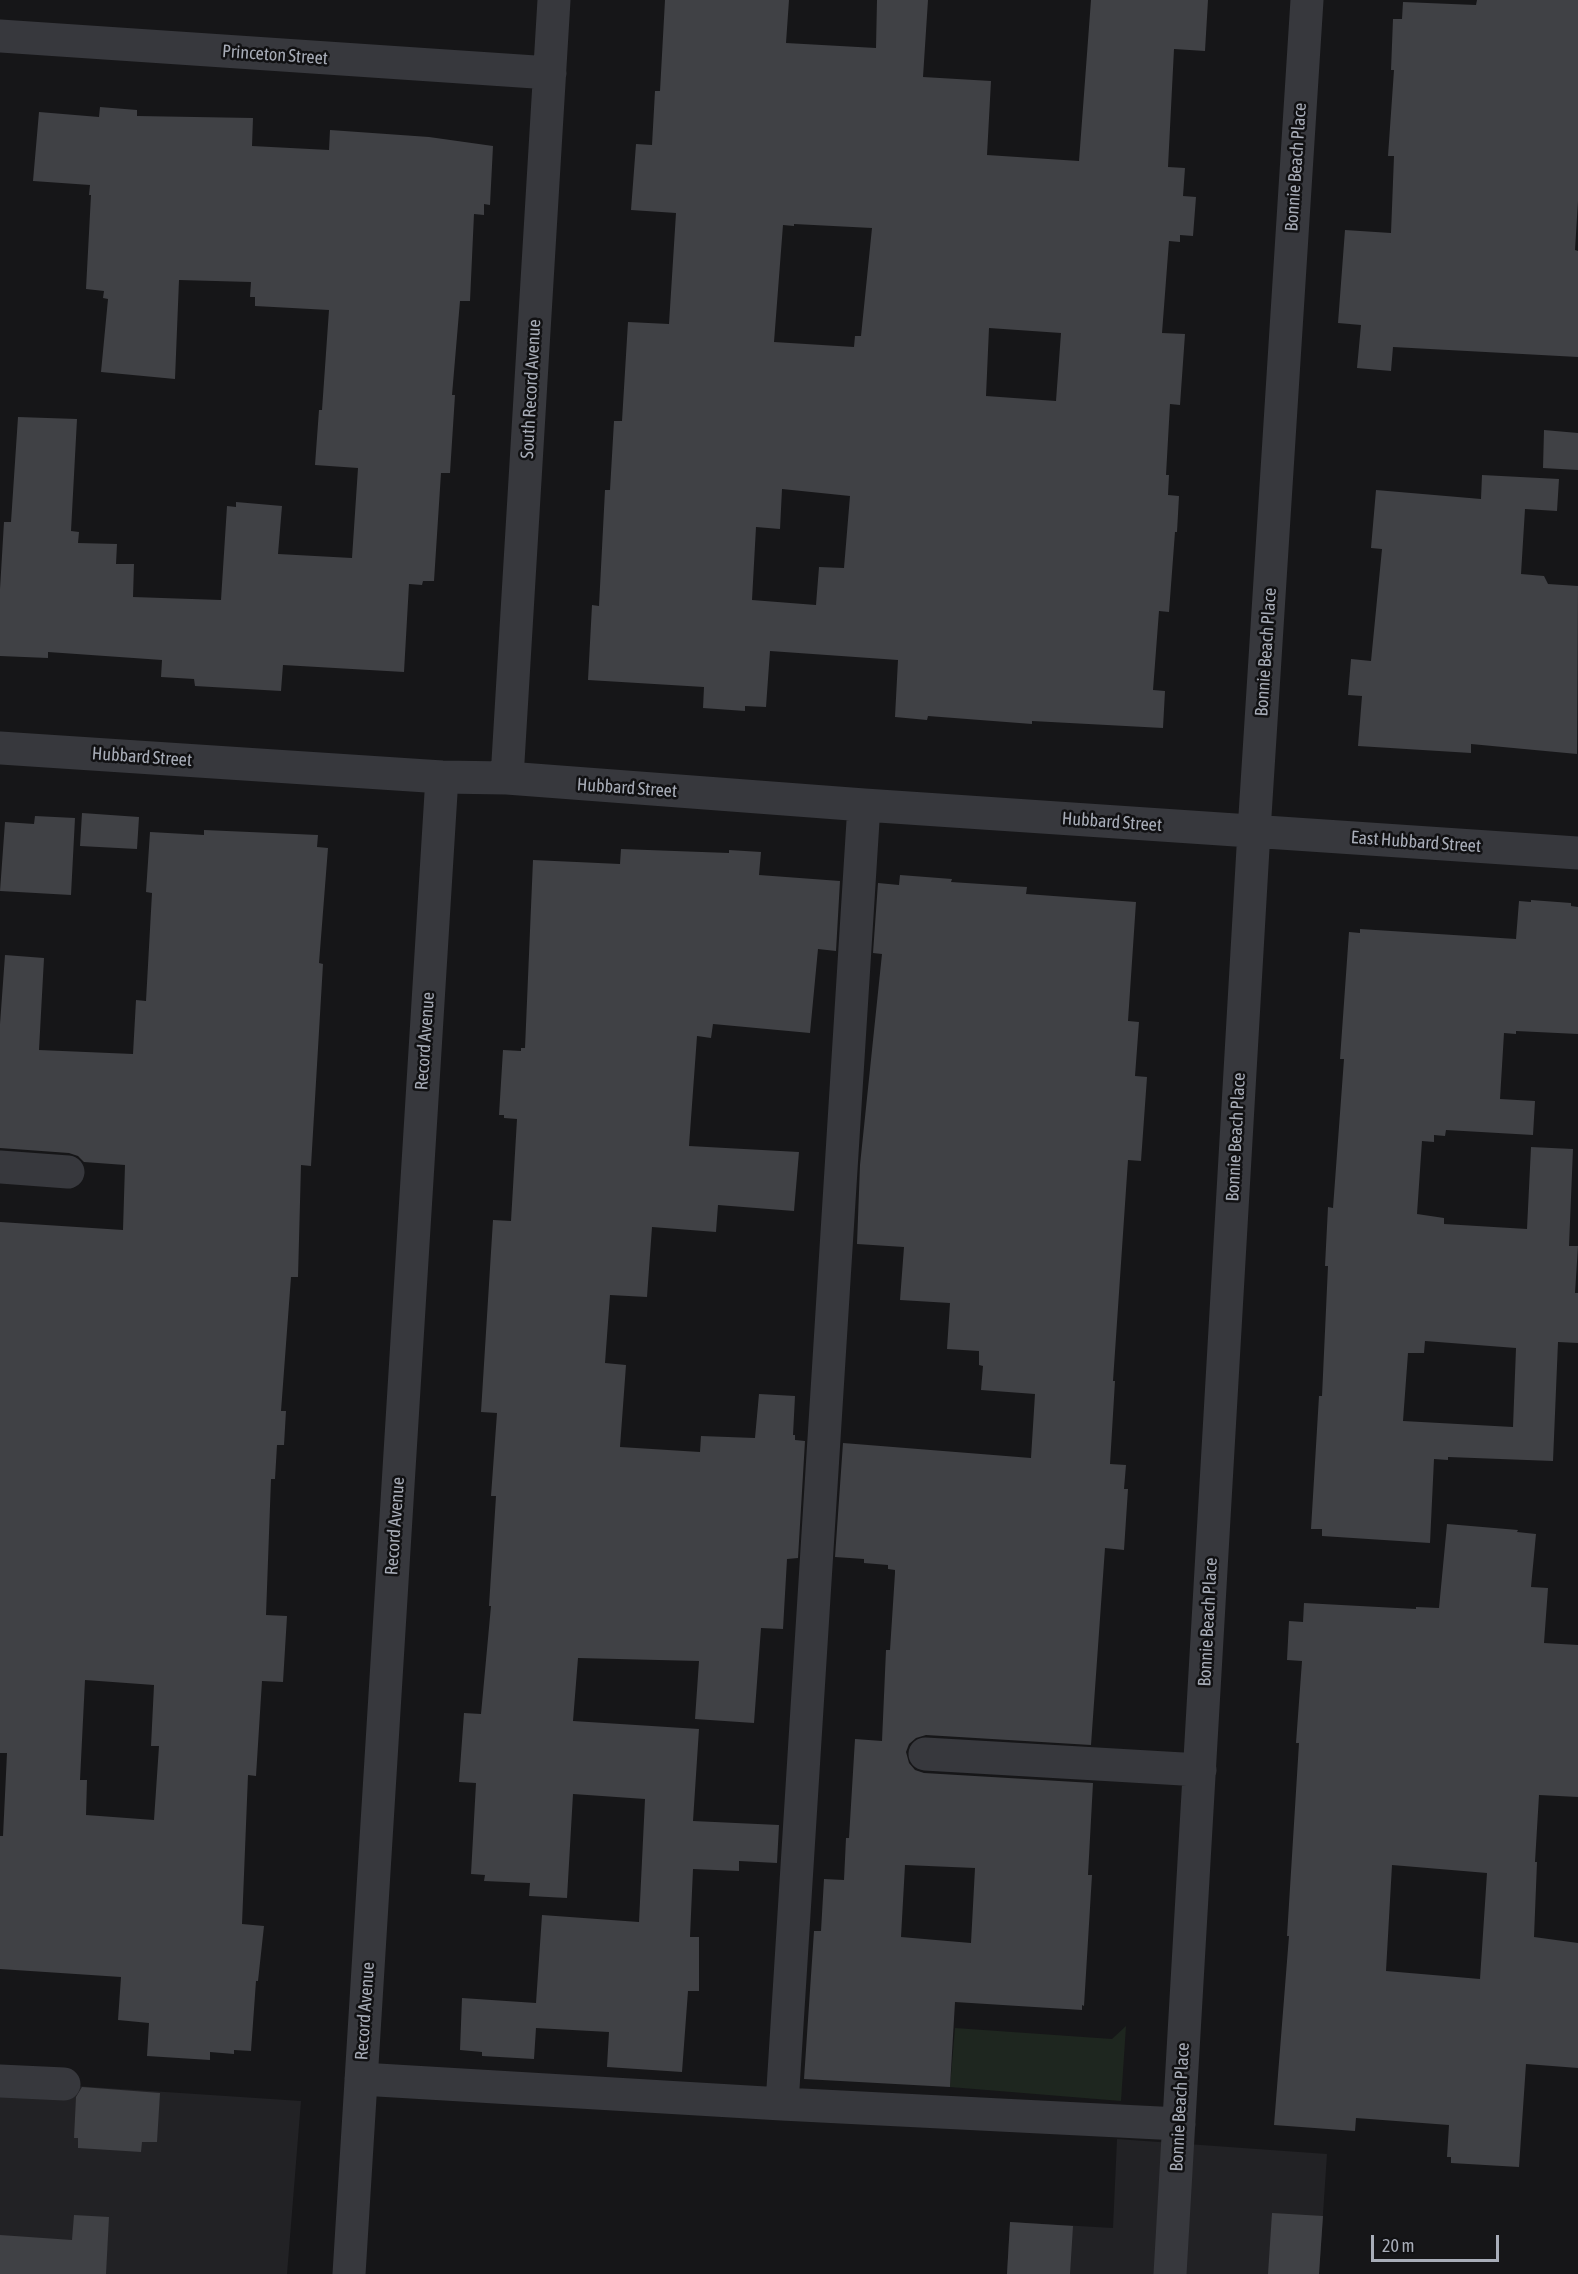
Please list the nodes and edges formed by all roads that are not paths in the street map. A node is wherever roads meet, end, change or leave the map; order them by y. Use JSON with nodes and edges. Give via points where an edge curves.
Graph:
{"nodes":[{"id":1,"x":554,"y":0,"type":"edge"},
{"id":2,"x":1307,"y":0,"type":"edge"},
{"id":3,"x":0,"y":36,"type":"edge"},
{"id":4,"x":550,"y":73,"type":"junction"},
{"id":5,"x":0,"y":748,"type":"edge"},
{"id":6,"x":442,"y":777,"type":"junction"},
{"id":7,"x":507,"y":778,"type":"junction"},
{"id":8,"x":864,"y":806,"type":"junction"},
{"id":9,"x":1254,"y":831,"type":"junction"},
{"id":10,"x":1578,"y":853,"type":"edge"},
{"id":11,"x":0,"y":1167,"type":"edge"},
{"id":12,"x":68,"y":1172,"type":"dead end"},
{"id":13,"x":925,"y":1754,"type":"dead end"},
{"id":14,"x":1200,"y":1770,"type":"junction"},
{"id":15,"x":361,"y":2079,"type":"junction"},
{"id":16,"x":0,"y":2081,"type":"edge"},
{"id":17,"x":64,"y":2084,"type":"dead end"},
{"id":18,"x":782,"y":2104,"type":"junction"},
{"id":19,"x":1179,"y":2124,"type":"junction"},
{"id":20,"x":349,"y":2274,"type":"edge"},
{"id":21,"x":1170,"y":2274,"type":"edge"}],
"edges":[{"from":1,"to":4,"type":"street","name":"South Record Avenue"},
{"from":2,"to":9,"type":"street","name":"Bonnie Beach Place"},
{"from":3,"to":4,"type":"street","name":"Princeton Street"},
{"from":4,"to":7,"type":"street","name":"South Record Avenue"},
{"from":5,"to":6,"type":"street","name":"Hubbard Street"},
{"from":6,"to":7,"type":"street","name":"Hubbard Street"},
{"from":6,"to":15,"type":"street","name":"Record Avenue"},
{"from":7,"to":8,"type":"street","name":"Hubbard Street"},
{"from":8,"to":9,"type":"street","name":"Hubbard Street"},
{"from":8,"to":18,"type":"street"},
{"from":9,"to":10,"type":"street","name":"East Hubbard Street"},
{"from":9,"to":14,"type":"street","name":"Bonnie Beach Place"},
{"from":11,"to":12,"type":"street"},
{"from":13,"to":14,"type":"street"},
{"from":14,"to":19,"type":"street","name":"Bonnie Beach Place"},
{"from":15,"to":18,"type":"street"},
{"from":15,"to":20,"type":"street","name":"Record Avenue"},
{"from":16,"to":17,"type":"street"},
{"from":18,"to":19,"type":"street"},
{"from":19,"to":21,"type":"street","name":"Bonnie Beach Place"}]}
